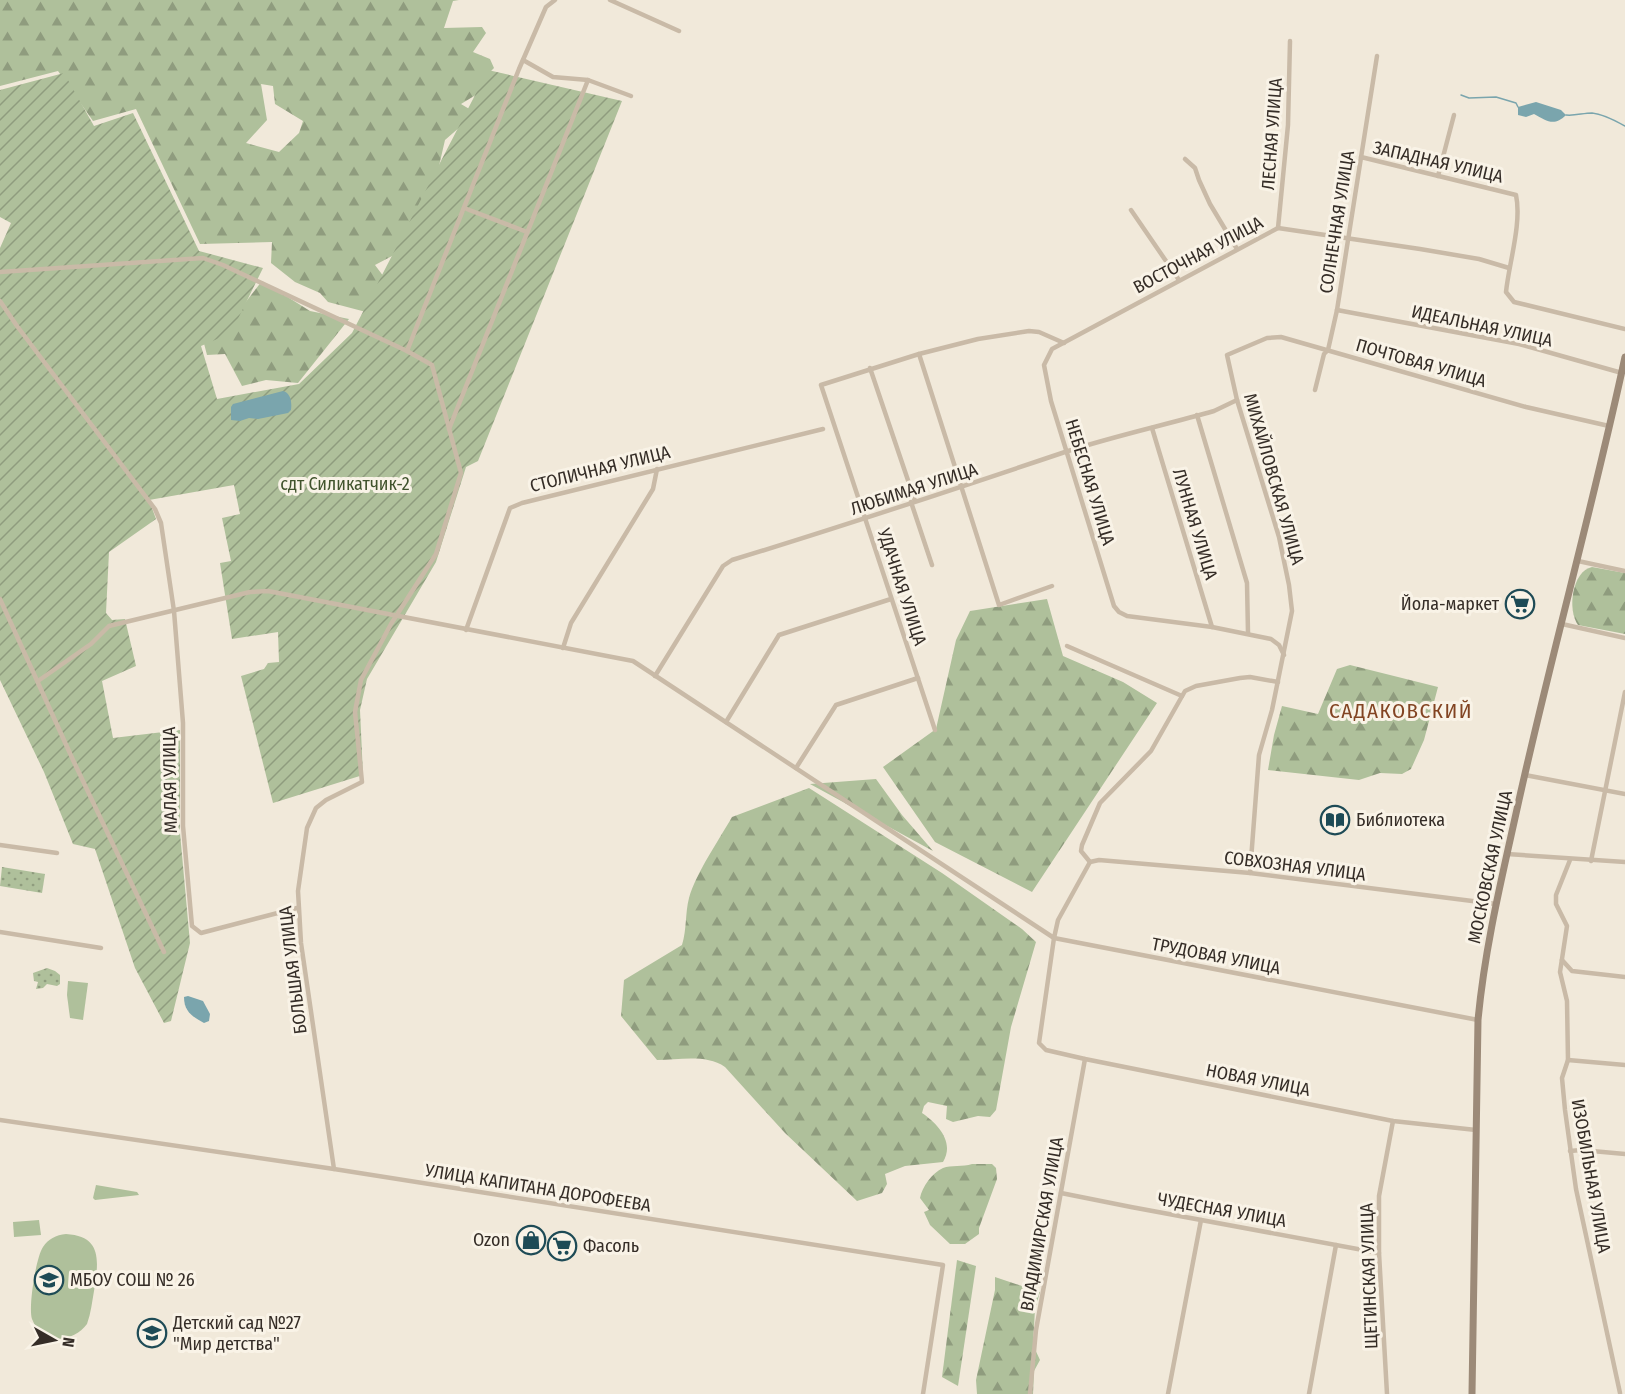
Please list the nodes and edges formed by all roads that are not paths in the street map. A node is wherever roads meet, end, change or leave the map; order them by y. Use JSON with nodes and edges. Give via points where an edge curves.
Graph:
{"nodes":[{"id":1,"x":541,"y":0,"type":"edge"},
{"id":2,"x":555,"y":0,"type":"edge"},
{"id":3,"x":610,"y":0,"type":"edge"},
{"id":4,"x":546,"y":7,"type":"junction"},
{"id":5,"x":679,"y":31,"type":"dead end"},
{"id":6,"x":1290,"y":41,"type":"dead end"},
{"id":7,"x":1377,"y":56,"type":"dead end"},
{"id":8,"x":523,"y":60,"type":"junction"},
{"id":9,"x":588,"y":80,"type":"junction"},
{"id":10,"x":631,"y":96,"type":"dead end"},
{"id":11,"x":1454,"y":115,"type":"dead end"},
{"id":12,"x":1361,"y":157,"type":"junction"},
{"id":13,"x":1185,"y":159,"type":"dead end"},
{"id":14,"x":1438,"y":176,"type":"junction"},
{"id":15,"x":464,"y":208,"type":"junction"},
{"id":16,"x":1131,"y":210,"type":"dead end"},
{"id":17,"x":1278,"y":228,"type":"junction"},
{"id":18,"x":527,"y":232,"type":"junction"},
{"id":19,"x":1348,"y":239,"type":"junction"},
{"id":20,"x":1238,"y":249,"type":"junction"},
{"id":21,"x":1509,"y":267,"type":"junction"},
{"id":22,"x":0,"y":272,"type":"edge"},
{"id":23,"x":1179,"y":280,"type":"junction"},
{"id":24,"x":0,"y":301,"type":"edge"},
{"id":25,"x":1337,"y":310,"type":"junction"},
{"id":26,"x":1625,"y":330,"type":"edge"},
{"id":27,"x":1064,"y":343,"type":"junction"},
{"id":28,"x":1052,"y":350,"type":"joint"},
{"id":29,"x":1328,"y":350,"type":"junction"},
{"id":30,"x":407,"y":351,"type":"junction"},
{"id":31,"x":920,"y":354,"type":"junction"},
{"id":32,"x":1227,"y":355,"type":"joint"},
{"id":33,"x":1625,"y":357,"type":"edge"},
{"id":34,"x":870,"y":368,"type":"junction"},
{"id":35,"x":1622,"y":373,"type":"junction"},
{"id":36,"x":1315,"y":390,"type":"dead end"},
{"id":37,"x":1237,"y":400,"type":"junction"},
{"id":38,"x":1197,"y":415,"type":"junction"},
{"id":39,"x":1610,"y":426,"type":"junction"},
{"id":40,"x":1152,"y":428,"type":"junction"},
{"id":41,"x":449,"y":429,"type":"junction"},
{"id":42,"x":823,"y":429,"type":"dead end"},
{"id":43,"x":1066,"y":452,"type":"junction"},
{"id":44,"x":657,"y":469,"type":"junction"},
{"id":45,"x":961,"y":487,"type":"junction"},
{"id":46,"x":913,"y":502,"type":"junction"},
{"id":47,"x":865,"y":520,"type":"junction"},
{"id":48,"x":1578,"y":561,"type":"junction"},
{"id":49,"x":932,"y":565,"type":"dead end"},
{"id":50,"x":1625,"y":571,"type":"edge"},
{"id":51,"x":1052,"y":586,"type":"dead end"},
{"id":52,"x":0,"y":599,"type":"edge"},
{"id":53,"x":891,"y":599,"type":"junction"},
{"id":54,"x":174,"y":611,"type":"junction"},
{"id":55,"x":397,"y":617,"type":"junction"},
{"id":56,"x":1562,"y":624,"type":"junction"},
{"id":57,"x":1212,"y":627,"type":"junction"},
{"id":58,"x":466,"y":630,"type":"junction"},
{"id":59,"x":1248,"y":633,"type":"junction"},
{"id":60,"x":1625,"y":638,"type":"edge"},
{"id":61,"x":1067,"y":646,"type":"dead end"},
{"id":62,"x":563,"y":648,"type":"junction"},
{"id":63,"x":1284,"y":655,"type":"junction"},
{"id":64,"x":655,"y":675,"type":"junction"},
{"id":65,"x":918,"y":678,"type":"junction"},
{"id":66,"x":38,"y":681,"type":"junction"},
{"id":67,"x":1278,"y":682,"type":"junction"},
{"id":68,"x":1625,"y":692,"type":"edge"},
{"id":69,"x":1182,"y":696,"type":"junction"},
{"id":70,"x":726,"y":722,"type":"junction"},
{"id":71,"x":935,"y":730,"type":"dead end"},
{"id":72,"x":796,"y":768,"type":"junction"},
{"id":73,"x":1525,"y":775,"type":"junction"},
{"id":74,"x":1606,"y":790,"type":"junction"},
{"id":75,"x":1625,"y":794,"type":"edge"},
{"id":76,"x":0,"y":844,"type":"edge"},
{"id":77,"x":57,"y":853,"type":"dead end"},
{"id":78,"x":1507,"y":854,"type":"junction"},
{"id":79,"x":1570,"y":860,"type":"junction"},
{"id":80,"x":1592,"y":861,"type":"junction"},
{"id":81,"x":1090,"y":862,"type":"junction"},
{"id":82,"x":1625,"y":862,"type":"edge"},
{"id":83,"x":1250,"y":873,"type":"junction"},
{"id":84,"x":1496,"y":904,"type":"junction"},
{"id":85,"x":297,"y":908,"type":"junction"},
{"id":86,"x":0,"y":932,"type":"edge"},
{"id":87,"x":1054,"y":938,"type":"junction"},
{"id":88,"x":101,"y":948,"type":"dead end"},
{"id":89,"x":164,"y":952,"type":"dead end"},
{"id":90,"x":1562,"y":960,"type":"junction"},
{"id":91,"x":1625,"y":977,"type":"edge"},
{"id":92,"x":1478,"y":1020,"type":"junction"},
{"id":93,"x":1085,"y":1059,"type":"junction"},
{"id":94,"x":1568,"y":1060,"type":"junction"},
{"id":95,"x":1625,"y":1065,"type":"edge"},
{"id":96,"x":0,"y":1120,"type":"edge"},
{"id":97,"x":1393,"y":1121,"type":"junction"},
{"id":98,"x":1476,"y":1130,"type":"junction"},
{"id":99,"x":1570,"y":1151,"type":"junction"},
{"id":100,"x":1625,"y":1154,"type":"edge"},
{"id":101,"x":334,"y":1169,"type":"junction"},
{"id":102,"x":1061,"y":1193,"type":"junction"},
{"id":103,"x":1201,"y":1220,"type":"junction"},
{"id":104,"x":1336,"y":1245,"type":"junction"},
{"id":105,"x":1379,"y":1253,"type":"junction"},
{"id":106,"x":1620,"y":1393,"type":"edge"},
{"id":107,"x":923,"y":1394,"type":"edge"},
{"id":108,"x":1030,"y":1394,"type":"edge"},
{"id":109,"x":1168,"y":1394,"type":"edge"},
{"id":110,"x":1308,"y":1394,"type":"edge"},
{"id":111,"x":1388,"y":1394,"type":"edge"},
{"id":112,"x":1473,"y":1394,"type":"edge"}],
"edges":[{"from":1,"to":4,"type":"street"},
{"from":2,"to":4,"type":"street"},
{"from":3,"to":5,"type":"street"},
{"from":4,"to":8,"type":"street"},
{"from":6,"to":17,"type":"street","name":"ЛЕСНАЯ УЛИЦА","via":[[1288,125]]},
{"from":7,"to":12,"type":"street","name":"СОЛНЕЧНАЯ УЛИЦА"},
{"from":8,"to":9,"type":"street","via":[[554,76]]},
{"from":8,"to":15,"type":"street"},
{"from":9,"to":10,"type":"street"},
{"from":9,"to":18,"type":"street"},
{"from":11,"to":14,"type":"street"},
{"from":12,"to":14,"type":"street","name":"ЗАПАДНАЯ УЛИЦА"},
{"from":12,"to":19,"type":"street","name":"СОЛНЕЧНАЯ УЛИЦА"},
{"from":13,"to":20,"type":"street","via":[[1195,168],[1210,204]]},
{"from":14,"to":21,"type":"street","name":"ЗАПАДНАЯ УЛИЦА","via":[[1516,195],[1516,229]]},
{"from":15,"to":18,"type":"street"},
{"from":15,"to":30,"type":"street"},
{"from":16,"to":23,"type":"street"},
{"from":17,"to":19,"type":"street","name":"ВОСТОЧНАЯ УЛИЦА"},
{"from":17,"to":20,"type":"street","name":"ВОСТОЧНАЯ УЛИЦА"},
{"from":18,"to":41,"type":"street"},
{"from":19,"to":21,"type":"street","name":"ВОСТОЧНАЯ УЛИЦА"},
{"from":19,"to":25,"type":"street","name":"СОЛНЕЧНАЯ УЛИЦА"},
{"from":20,"to":23,"type":"street","name":"ВОСТОЧНАЯ УЛИЦА"},
{"from":21,"to":26,"type":"street","via":[[1506,292],[1514,302]]},
{"from":22,"to":30,"type":"street","via":[[203,258]]},
{"from":23,"to":27,"type":"street","name":"ВОСТОЧНАЯ УЛИЦА"},
{"from":24,"to":54,"type":"street","name":"МАЛАЯ УЛИЦА","via":[[155,509],[161,523]]},
{"from":25,"to":29,"type":"street","name":"СОЛНЕЧНАЯ УЛИЦА"},
{"from":25,"to":35,"type":"street","name":"ИДЕАЛЬНАЯ УЛИЦА","via":[[1519,344]]},
{"from":27,"to":28,"type":"street","name":"ВОСТОЧНАЯ УЛИЦА"},
{"from":27,"to":31,"type":"street","via":[[1029,331]]},
{"from":28,"to":43,"type":"street","name":"НЕБЕСНАЯ УЛИЦА","via":[[1044,366]]},
{"from":29,"to":32,"type":"street","name":"ПОЧТОВАЯ УЛИЦА","via":[[1281,337],[1268,338]]},
{"from":29,"to":36,"type":"street","name":"СОЛНЕЧНАЯ УЛИЦА"},
{"from":29,"to":39,"type":"street","name":"ПОЧТОВАЯ УЛИЦА"},
{"from":30,"to":41,"type":"street","via":[[432,365]]},
{"from":31,"to":34,"type":"street"},
{"from":31,"to":45,"type":"street"},
{"from":32,"to":37,"type":"street","name":"МИХАЙЛОВСКАЯ УЛИЦА"},
{"from":33,"to":35,"type":"main road","name":"МОСКОВСКАЯ УЛИЦА"},
{"from":34,"to":46,"type":"street"},
{"from":34,"to":47,"type":"street","name":"УДАЧНАЯ УЛИЦА","via":[[821,385]]},
{"from":35,"to":39,"type":"main road","name":"МОСКОВСКАЯ УЛИЦА"},
{"from":37,"to":38,"type":"street","name":"ЛЮБИМАЯ УЛИЦА"},
{"from":37,"to":63,"type":"street","name":"МИХАЙЛОВСКАЯ УЛИЦА","via":[[1279,537],[1289,585],[1292,612]]},
{"from":38,"to":40,"type":"street","name":"ЛЮБИМАЯ УЛИЦА"},
{"from":38,"to":59,"type":"street","via":[[1247,583]]},
{"from":39,"to":48,"type":"main road","name":"МОСКОВСКАЯ УЛИЦА"},
{"from":40,"to":43,"type":"street","name":"ЛЮБИМАЯ УЛИЦА"},
{"from":40,"to":57,"type":"street","name":"ЛУННАЯ УЛИЦА"},
{"from":41,"to":55,"type":"street","via":[[461,473],[436,554]]},
{"from":42,"to":44,"type":"street","name":"СТОЛИЧНАЯ УЛИЦА"},
{"from":43,"to":45,"type":"street","name":"ЛЮБИМАЯ УЛИЦА"},
{"from":43,"to":57,"type":"street","name":"НЕБЕСНАЯ УЛИЦА","via":[[1119,612]]},
{"from":44,"to":58,"type":"street","name":"СТОЛИЧНАЯ УЛИЦА","via":[[510,508]]},
{"from":44,"to":62,"type":"street","via":[[653,489],[571,623]]},
{"from":45,"to":46,"type":"street","name":"ЛЮБИМАЯ УЛИЦА"},
{"from":45,"to":51,"type":"street","via":[[999,604]]},
{"from":46,"to":47,"type":"street","name":"ЛЮБИМАЯ УЛИЦА"},
{"from":46,"to":49,"type":"street"},
{"from":47,"to":53,"type":"street","name":"УДАЧНАЯ УЛИЦА"},
{"from":47,"to":64,"type":"street","name":"ЛЮБИМАЯ УЛИЦА","via":[[723,566]]},
{"from":48,"to":50,"type":"street"},
{"from":48,"to":56,"type":"main road","name":"МОСКОВСКАЯ УЛИЦА"},
{"from":52,"to":66,"type":"street"},
{"from":53,"to":65,"type":"street","name":"УДАЧНАЯ УЛИЦА"},
{"from":53,"to":70,"type":"street","via":[[779,635]]},
{"from":54,"to":55,"type":"street","via":[[268,591]]},
{"from":54,"to":66,"type":"street","via":[[109,626],[91,644]]},
{"from":54,"to":85,"type":"street","name":"МАЛАЯ УЛИЦА","via":[[183,723],[183,826],[192,926],[201,933]]},
{"from":55,"to":58,"type":"street"},
{"from":55,"to":85,"type":"street","name":"БОЛЬШАЯ УЛИЦА","via":[[361,680],[355,712],[362,782],[326,800],[309,820]]},
{"from":56,"to":60,"type":"street"},
{"from":56,"to":73,"type":"main road","name":"МОСКОВСКАЯ УЛИЦА"},
{"from":57,"to":59,"type":"street"},
{"from":58,"to":62,"type":"street"},
{"from":59,"to":63,"type":"street","via":[[1271,639]]},
{"from":61,"to":69,"type":"street"},
{"from":62,"to":64,"type":"street","via":[[633,661]]},
{"from":63,"to":67,"type":"street","name":"МИХАЙЛОВСКАЯ УЛИЦА"},
{"from":64,"to":70,"type":"street"},
{"from":65,"to":71,"type":"street","name":"УДАЧНАЯ УЛИЦА"},
{"from":65,"to":72,"type":"street","via":[[836,705]]},
{"from":66,"to":89,"type":"street"},
{"from":67,"to":69,"type":"street","via":[[1240,678],[1196,686]]},
{"from":67,"to":83,"type":"street","name":"МИХАЙЛОВСКАЯ УЛИЦА","via":[[1259,755]]},
{"from":68,"to":74,"type":"street"},
{"from":69,"to":81,"type":"street","via":[[1151,751],[1097,808],[1082,845]]},
{"from":70,"to":72,"type":"street"},
{"from":72,"to":87,"type":"street"},
{"from":73,"to":74,"type":"street"},
{"from":73,"to":78,"type":"main road","name":"МОСКОВСКАЯ УЛИЦА"},
{"from":74,"to":75,"type":"street"},
{"from":74,"to":80,"type":"street"},
{"from":76,"to":77,"type":"street"},
{"from":78,"to":79,"type":"street"},
{"from":78,"to":84,"type":"main road","name":"МОСКОВСКАЯ УЛИЦА"},
{"from":79,"to":80,"type":"street"},
{"from":79,"to":90,"type":"street","name":"ИЗОБИЛЬНАЯ УЛИЦА","via":[[1556,895],[1567,926]]},
{"from":80,"to":82,"type":"street"},
{"from":81,"to":83,"type":"street","name":"СОВХОЗНАЯ УЛИЦА"},
{"from":81,"to":87,"type":"street","via":[[1058,920]]},
{"from":83,"to":84,"type":"street","name":"СОВХОЗНАЯ УЛИЦА"},
{"from":84,"to":92,"type":"main road","name":"МОСКОВСКАЯ УЛИЦА"},
{"from":85,"to":101,"type":"street","name":"БОЛЬШАЯ УЛИЦА"},
{"from":86,"to":88,"type":"street"},
{"from":87,"to":92,"type":"street","name":"ТРУДОВАЯ УЛИЦА"},
{"from":87,"to":93,"type":"street","name":"НОВАЯ УЛИЦА","via":[[1039,1043],[1046,1050]]},
{"from":90,"to":91,"type":"street","via":[[1572,971]]},
{"from":90,"to":94,"type":"street","name":"ИЗОБИЛЬНАЯ УЛИЦА"},
{"from":92,"to":98,"type":"main road","name":"МОСКОВСКАЯ УЛИЦА"},
{"from":93,"to":97,"type":"street","name":"НОВАЯ УЛИЦА"},
{"from":93,"to":102,"type":"street","name":"ВЛАДИМИРСКАЯ УЛИЦА"},
{"from":94,"to":95,"type":"street"},
{"from":94,"to":99,"type":"street","name":"ИЗОБИЛЬНАЯ УЛИЦА","via":[[1562,1078]]},
{"from":96,"to":101,"type":"street","name":"УЛИЦА КАПИТАНА ДОРОФЕЕВА"},
{"from":97,"to":98,"type":"street","name":"НОВАЯ УЛИЦА"},
{"from":97,"to":105,"type":"street","name":"ЩЕТИНСКАЯ УЛИЦА","via":[[1379,1196]]},
{"from":98,"to":112,"type":"main road","name":"МОСКОВСКАЯ УЛИЦА"},
{"from":99,"to":100,"type":"street"},
{"from":99,"to":106,"type":"street","name":"ИЗОБИЛЬНАЯ УЛИЦА"},
{"from":101,"to":107,"type":"street","name":"УЛИЦА КАПИТАНА ДОРОФЕЕВА","via":[[943,1265]]},
{"from":102,"to":103,"type":"street","name":"ЧУДЕСНАЯ УЛИЦА"},
{"from":102,"to":108,"type":"street","name":"ВЛАДИМИРСКАЯ УЛИЦА","via":[[1036,1330]]},
{"from":103,"to":104,"type":"street","name":"ЧУДЕСНАЯ УЛИЦА"},
{"from":103,"to":109,"type":"street"},
{"from":104,"to":105,"type":"street","name":"ЧУДЕСНАЯ УЛИЦА"},
{"from":104,"to":110,"type":"street"},
{"from":105,"to":111,"type":"street","name":"ЩЕТИНСКАЯ УЛИЦА"}]}
